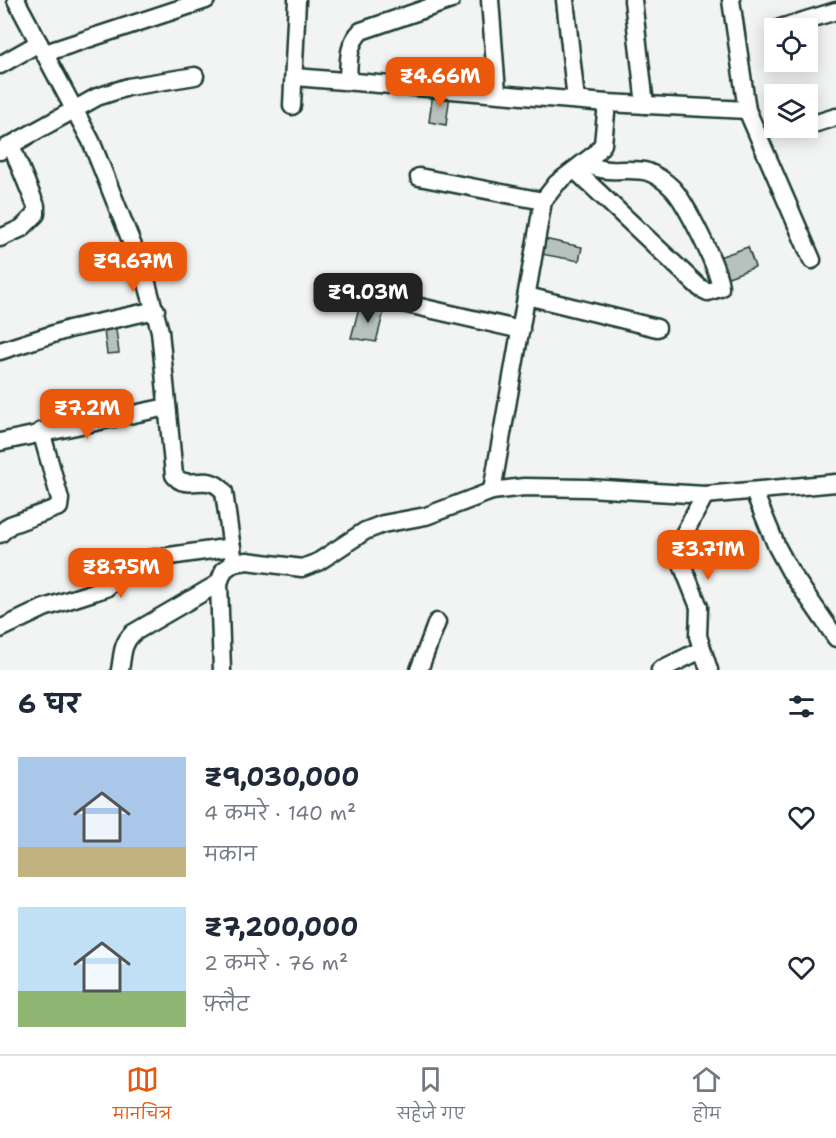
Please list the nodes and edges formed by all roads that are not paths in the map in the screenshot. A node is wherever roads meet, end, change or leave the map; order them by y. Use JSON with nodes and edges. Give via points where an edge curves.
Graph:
{"nodes":[{"id":1,"x":16,"y":0,"type":"edge"},
{"id":2,"x":206,"y":0,"type":"edge"},
{"id":3,"x":297,"y":0,"type":"edge"},
{"id":4,"x":451,"y":0,"type":"edge"},
{"id":5,"x":490,"y":0,"type":"edge"},
{"id":6,"x":565,"y":0,"type":"edge"},
{"id":7,"x":633,"y":0,"type":"edge"},
{"id":8,"x":731,"y":0,"type":"edge"},
{"id":9,"x":836,"y":0,"type":"edge"},
{"id":10,"x":836,"y":11,"type":"edge"},
{"id":11,"x":813,"y":18,"type":"edge"},
{"id":12,"x":42,"y":48,"type":"junction"},
{"id":13,"x":0,"y":65,"type":"edge"},
{"id":14,"x":195,"y":76,"type":"dead end"},
{"id":15,"x":295,"y":77,"type":"junction"},
{"id":16,"x":348,"y":81,"type":"junction"},
{"id":17,"x":497,"y":92,"type":"junction"},
{"id":18,"x":576,"y":100,"type":"junction"},
{"id":19,"x":607,"y":103,"type":"junction"},
{"id":20,"x":645,"y":105,"type":"junction"},
{"id":21,"x":292,"y":106,"type":"dead end"},
{"id":22,"x":74,"y":108,"type":"junction"},
{"id":23,"x":747,"y":110,"type":"junction"},
{"id":24,"x":836,"y":117,"type":"edge"},
{"id":25,"x":818,"y":123,"type":"edge"},
{"id":26,"x":5,"y":148,"type":"edge"},
{"id":27,"x":580,"y":166,"type":"junction"},
{"id":28,"x":419,"y":177,"type":"dead end"},
{"id":29,"x":543,"y":201,"type":"junction"},
{"id":30,"x":0,"y":238,"type":"edge"},
{"id":31,"x":812,"y":260,"type":"dead end"},
{"id":32,"x":372,"y":296,"type":"dead end"},
{"id":33,"x":526,"y":296,"type":"junction"},
{"id":34,"x":156,"y":310,"type":"junction"},
{"id":35,"x":657,"y":328,"type":"dead end"},
{"id":36,"x":521,"y":330,"type":"junction"},
{"id":37,"x":0,"y":351,"type":"edge"},
{"id":38,"x":167,"y":406,"type":"junction"},
{"id":39,"x":41,"y":431,"type":"junction"},
{"id":40,"x":0,"y":442,"type":"edge"},
{"id":41,"x":836,"y":483,"type":"edge"},
{"id":42,"x":492,"y":491,"type":"junction"},
{"id":43,"x":754,"y":492,"type":"junction"},
{"id":44,"x":705,"y":495,"type":"junction"},
{"id":45,"x":0,"y":534,"type":"edge"},
{"id":46,"x":233,"y":555,"type":"junction"},
{"id":47,"x":219,"y":583,"type":"junction"},
{"id":48,"x":437,"y":622,"type":"dead end"},
{"id":49,"x":0,"y":629,"type":"edge"},
{"id":50,"x":836,"y":638,"type":"edge"},
{"id":51,"x":701,"y":650,"type":"junction"},
{"id":52,"x":120,"y":670,"type":"edge"},
{"id":53,"x":222,"y":670,"type":"edge"},
{"id":54,"x":420,"y":670,"type":"edge"},
{"id":55,"x":660,"y":670,"type":"edge"},
{"id":56,"x":709,"y":670,"type":"edge"}],
"edges":[{"from":1,"to":12,"type":"street"},
{"from":2,"to":12,"type":"street"},
{"from":3,"to":15,"type":"street"},
{"from":4,"to":16,"type":"street","via":[[361,31],[350,47]]},
{"from":5,"to":17,"type":"street"},
{"from":6,"to":18,"type":"street"},
{"from":7,"to":20,"type":"street"},
{"from":8,"to":23,"type":"street"},
{"from":9,"to":10,"type":"street"},
{"from":10,"to":11,"type":"street"},
{"from":12,"to":13,"type":"street"},
{"from":12,"to":22,"type":"street"},
{"from":14,"to":22,"type":"street","via":[[120,89]]},
{"from":15,"to":16,"type":"street"},
{"from":15,"to":21,"type":"street"},
{"from":16,"to":17,"type":"street"},
{"from":17,"to":18,"type":"street"},
{"from":18,"to":19,"type":"street"},
{"from":19,"to":20,"type":"street"},
{"from":19,"to":27,"type":"street","via":[[603,144]]},
{"from":20,"to":23,"type":"street"},
{"from":22,"to":26,"type":"street"},
{"from":22,"to":34,"type":"street","via":[[109,180]]},
{"from":23,"to":31,"type":"street"},
{"from":24,"to":25,"type":"street"},
{"from":26,"to":30,"type":"street","via":[[36,206],[36,214],[22,228]]},
{"from":27,"to":27,"type":"street","via":[[700,288],[708,292],[720,288],[715,266],[671,187],[650,172]]},
{"from":27,"to":29,"type":"street","via":[[557,183]]},
{"from":28,"to":29,"type":"street"},
{"from":29,"to":33,"type":"street"},
{"from":32,"to":36,"type":"street"},
{"from":33,"to":35,"type":"street"},
{"from":33,"to":36,"type":"street"},
{"from":34,"to":37,"type":"street"},
{"from":34,"to":38,"type":"street"},
{"from":36,"to":42,"type":"street"},
{"from":38,"to":39,"type":"street"},
{"from":38,"to":46,"type":"street","via":[[174,475],[184,483],[211,481],[219,485],[224,492]]},
{"from":39,"to":40,"type":"street"},
{"from":39,"to":45,"type":"street","via":[[59,507],[10,525]]},
{"from":41,"to":43,"type":"street"},
{"from":42,"to":44,"type":"street","via":[[588,488]]},
{"from":42,"to":46,"type":"street","via":[[426,516],[382,524],[302,568],[247,561]]},
{"from":43,"to":44,"type":"street"},
{"from":43,"to":50,"type":"street","via":[[786,563]]},
{"from":44,"to":51,"type":"street","via":[[680,549],[681,562],[699,607]]},
{"from":46,"to":47,"type":"street"},
{"from":46,"to":49,"type":"street","via":[[149,559],[127,570],[106,588],[44,608]]},
{"from":47,"to":52,"type":"street","via":[[132,633],[122,649]]},
{"from":47,"to":53,"type":"street"},
{"from":48,"to":54,"type":"street"},
{"from":51,"to":55,"type":"street"},
{"from":51,"to":56,"type":"street"}]}
